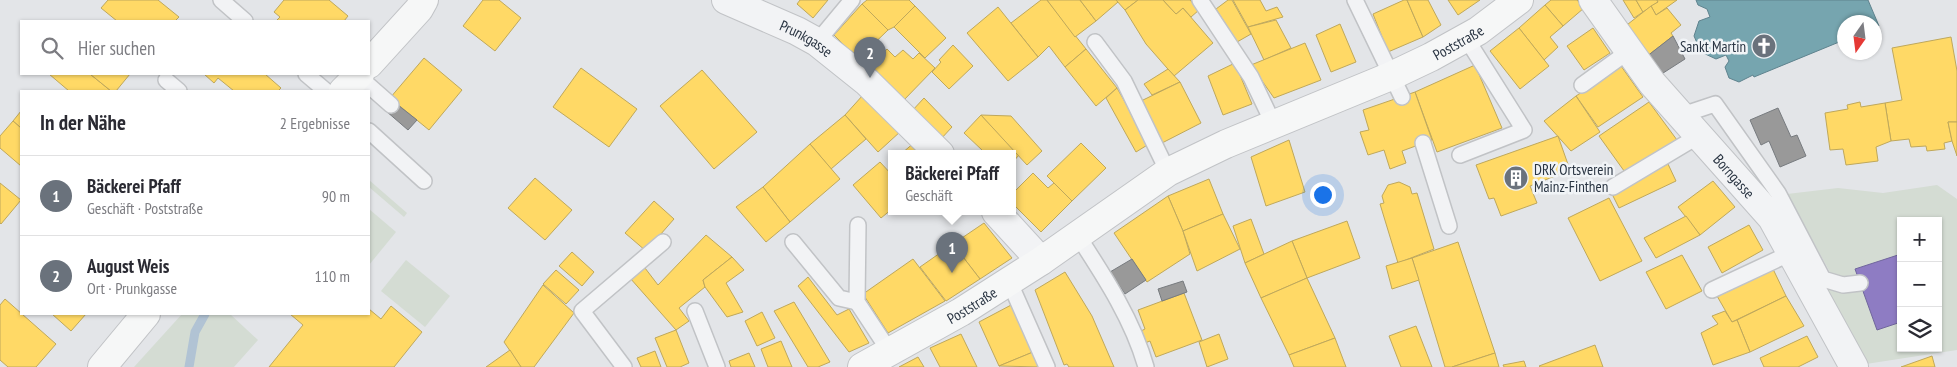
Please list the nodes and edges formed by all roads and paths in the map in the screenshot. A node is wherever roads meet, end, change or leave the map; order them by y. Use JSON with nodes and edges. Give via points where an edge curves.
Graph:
{"nodes":[{"id":1,"x":220,"y":0,"type":"edge"},
{"id":2,"x":424,"y":0,"type":"edge"},
{"id":3,"x":726,"y":0,"type":"edge"},
{"id":4,"x":852,"y":0,"type":"edge"},
{"id":5,"x":1200,"y":0,"type":"edge"},
{"id":6,"x":1355,"y":0,"type":"edge"},
{"id":7,"x":1519,"y":0,"type":"edge"},
{"id":8,"x":1592,"y":0,"type":"edge"},
{"id":9,"x":244,"y":20,"type":"edge"},
{"id":10,"x":1466,"y":38,"type":"junction"},
{"id":11,"x":817,"y":42,"type":"junction"},
{"id":12,"x":1095,"y":42,"type":"dead end"},
{"id":13,"x":1630,"y":51,"type":"junction"},
{"id":14,"x":370,"y":62,"type":"edge"},
{"id":15,"x":307,"y":75,"type":"edge"},
{"id":16,"x":357,"y":76,"type":"edge"},
{"id":17,"x":166,"y":80,"type":"dead end"},
{"id":18,"x":1582,"y":85,"type":"dead end"},
{"id":19,"x":1397,"y":86,"type":"junction"},
{"id":20,"x":177,"y":90,"type":"edge"},
{"id":21,"x":325,"y":90,"type":"edge"},
{"id":22,"x":391,"y":105,"type":"dead end"},
{"id":23,"x":1682,"y":115,"type":"junction"},
{"id":24,"x":1273,"y":123,"type":"junction"},
{"id":25,"x":370,"y":132,"type":"edge"},
{"id":26,"x":1700,"y":135,"type":"junction"},
{"id":27,"x":1423,"y":144,"type":"dead end"},
{"id":28,"x":936,"y":150,"type":"edge"},
{"id":29,"x":1460,"y":155,"type":"dead end"},
{"id":30,"x":1168,"y":172,"type":"junction"},
{"id":31,"x":424,"y":181,"type":"dead end"},
{"id":32,"x":1613,"y":187,"type":"dead end"},
{"id":33,"x":999,"y":215,"type":"edge"},
{"id":34,"x":858,"y":225,"type":"dead end"},
{"id":35,"x":1449,"y":226,"type":"dead end"},
{"id":36,"x":1078,"y":236,"type":"junction"},
{"id":37,"x":663,"y":242,"type":"dead end"},
{"id":38,"x":793,"y":242,"type":"dead end"},
{"id":39,"x":1791,"y":253,"type":"junction"},
{"id":40,"x":1041,"y":261,"type":"junction"},
{"id":41,"x":1009,"y":281,"type":"junction"},
{"id":42,"x":1860,"y":283,"type":"dead end"},
{"id":43,"x":1712,"y":290,"type":"dead end"},
{"id":44,"x":857,"y":302,"type":"junction"},
{"id":45,"x":696,"y":311,"type":"dead end"},
{"id":46,"x":145,"y":315,"type":"edge"},
{"id":47,"x":890,"y":352,"type":"junction"},
{"id":48,"x":102,"y":367,"type":"edge"},
{"id":49,"x":624,"y":367,"type":"edge"},
{"id":50,"x":717,"y":367,"type":"edge"},
{"id":51,"x":862,"y":367,"type":"edge"},
{"id":52,"x":1048,"y":367,"type":"edge"},
{"id":53,"x":1146,"y":367,"type":"edge"},
{"id":54,"x":1854,"y":367,"type":"edge"}],
"edges":[{"from":1,"to":9,"type":"lane"},
{"from":2,"to":14,"type":"main road"},
{"from":3,"to":11,"type":"street","name":"Prunkgasse"},
{"from":4,"to":11,"type":"lane"},
{"from":5,"to":24,"type":"lane","via":[[1251,77]]},
{"from":6,"to":19,"type":"lane"},
{"from":7,"to":10,"type":"main road","name":"Poststraße"},
{"from":8,"to":13,"type":"street","name":"Borngasse"},
{"from":10,"to":19,"type":"main road","name":"Poststraße"},
{"from":10,"to":29,"type":"lane","via":[[1524,130]]},
{"from":11,"to":28,"type":"street","name":"Prunkgasse","via":[[867,82]]},
{"from":12,"to":30,"type":"lane","via":[[1124,81]]},
{"from":13,"to":18,"type":"lane"},
{"from":13,"to":23,"type":"street","name":"Borngasse","via":[[1652,83]]},
{"from":15,"to":21,"type":"lane"},
{"from":16,"to":22,"type":"lane"},
{"from":17,"to":20,"type":"lane"},
{"from":19,"to":24,"type":"main road","name":"Poststraße"},
{"from":23,"to":26,"type":"street","name":"Borngasse"},
{"from":23,"to":42,"type":"lane","via":[[1715,104],[1778,193],[1823,279],[1843,285]]},
{"from":24,"to":30,"type":"main road","name":"Poststraße"},
{"from":25,"to":31,"type":"lane"},
{"from":26,"to":32,"type":"lane"},
{"from":26,"to":39,"type":"street","name":"Borngasse","via":[[1772,218]]},
{"from":27,"to":35,"type":"lane"},
{"from":30,"to":36,"type":"main road","name":"Poststraße"},
{"from":33,"to":40,"type":"street"},
{"from":34,"to":44,"type":"lane"},
{"from":36,"to":40,"type":"main road","name":"Poststraße"},
{"from":36,"to":53,"type":"lane","via":[[1116,297]]},
{"from":37,"to":49,"type":"lane","via":[[582,311]]},
{"from":38,"to":44,"type":"lane","via":[[839,298]]},
{"from":39,"to":43,"type":"lane"},
{"from":39,"to":54,"type":"street","name":"Borngasse"},
{"from":40,"to":41,"type":"main road","name":"Poststraße"},
{"from":41,"to":47,"type":"main road","name":"Poststraße"},
{"from":41,"to":52,"type":"lane"},
{"from":44,"to":47,"type":"lane"},
{"from":45,"to":50,"type":"lane"},
{"from":46,"to":48,"type":"main road"},
{"from":47,"to":51,"type":"main road","name":"Poststraße"}]}
